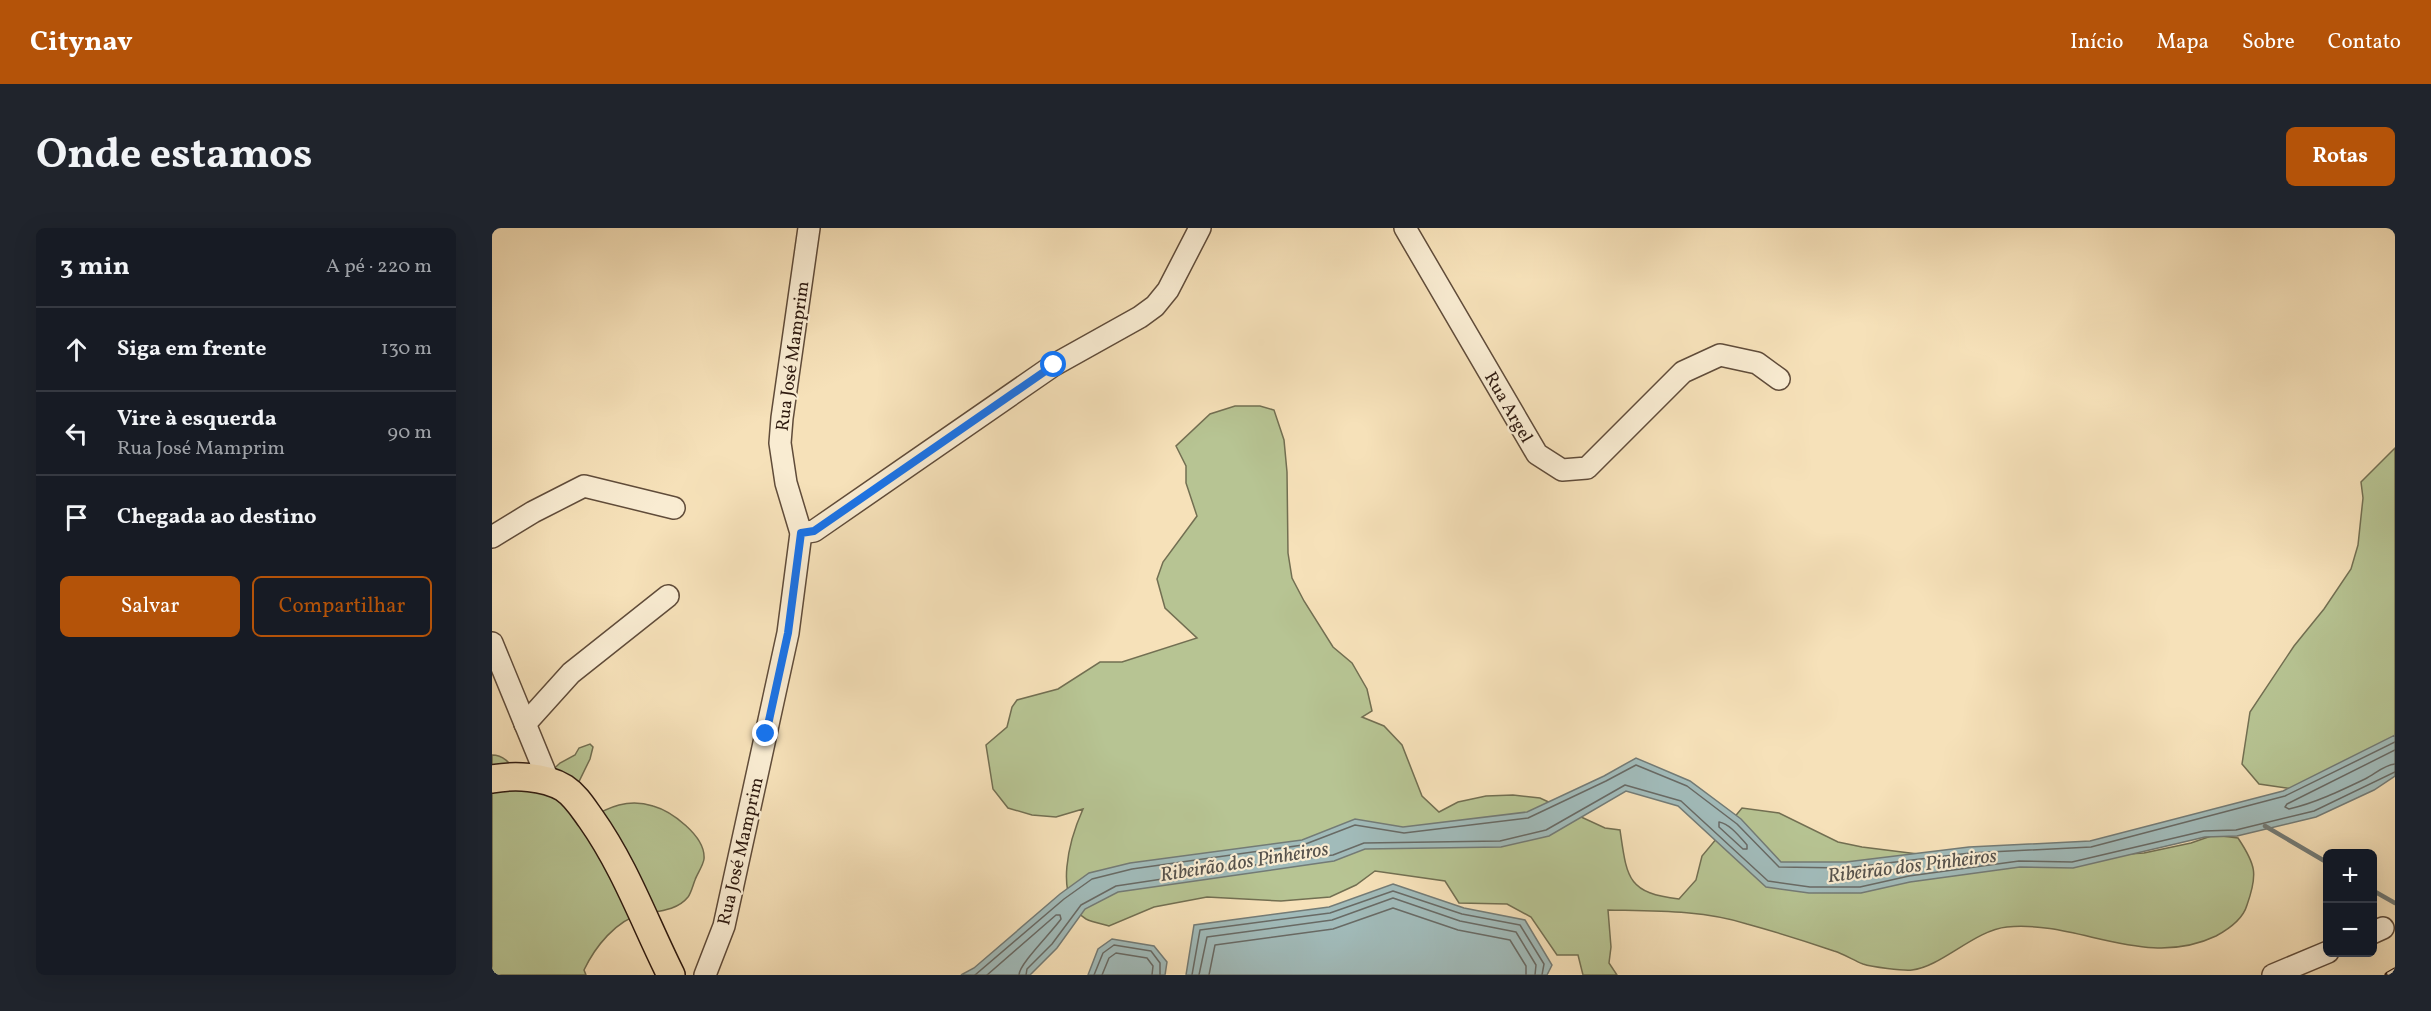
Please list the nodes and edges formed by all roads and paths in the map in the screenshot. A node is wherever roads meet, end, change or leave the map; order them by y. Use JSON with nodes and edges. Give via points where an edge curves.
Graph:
{"nodes":[{"id":1,"x":809,"y":228,"type":"edge"},
{"id":2,"x":1200,"y":228,"type":"edge"},
{"id":3,"x":1405,"y":228,"type":"edge"},
{"id":4,"x":1779,"y":379,"type":"dead end"},
{"id":5,"x":674,"y":508,"type":"dead end"},
{"id":6,"x":801,"y":533,"type":"junction"},
{"id":7,"x":492,"y":537,"type":"edge"},
{"id":8,"x":668,"y":596,"type":"dead end"},
{"id":9,"x":492,"y":643,"type":"edge"},
{"id":10,"x":525,"y":724,"type":"junction"},
{"id":11,"x":492,"y":778,"type":"edge"},
{"id":12,"x":549,"y":782,"type":"junction"},
{"id":13,"x":2323,"y":954,"type":"edge"},
{"id":14,"x":670,"y":975,"type":"edge"},
{"id":15,"x":705,"y":975,"type":"edge"},
{"id":16,"x":2273,"y":975,"type":"edge"}],
"edges":[{"from":1,"to":6,"type":"street","name":"Rua José Mamprim","via":[[780,443],[786,483]]},
{"from":2,"to":6,"type":"street","via":[[1168,290],[1155,306],[1054,365],[814,531]]},
{"from":3,"to":4,"type":"street","name":"Rua Argel","via":[[1537,454],[1562,470],[1587,468],[1683,372],[1720,355],[1757,363]]},
{"from":5,"to":7,"type":"street","via":[[584,486]]},
{"from":6,"to":15,"type":"street","name":"Rua José Mamprim","via":[[783,655],[724,926]]},
{"from":8,"to":10,"type":"street","via":[[571,673]]},
{"from":9,"to":10,"type":"street"},
{"from":10,"to":12,"type":"street"},
{"from":11,"to":12,"type":"main road","via":[[509,776]]},
{"from":12,"to":14,"type":"main road","via":[[575,797],[621,866]]},
{"from":13,"to":16,"type":"street"}]}
